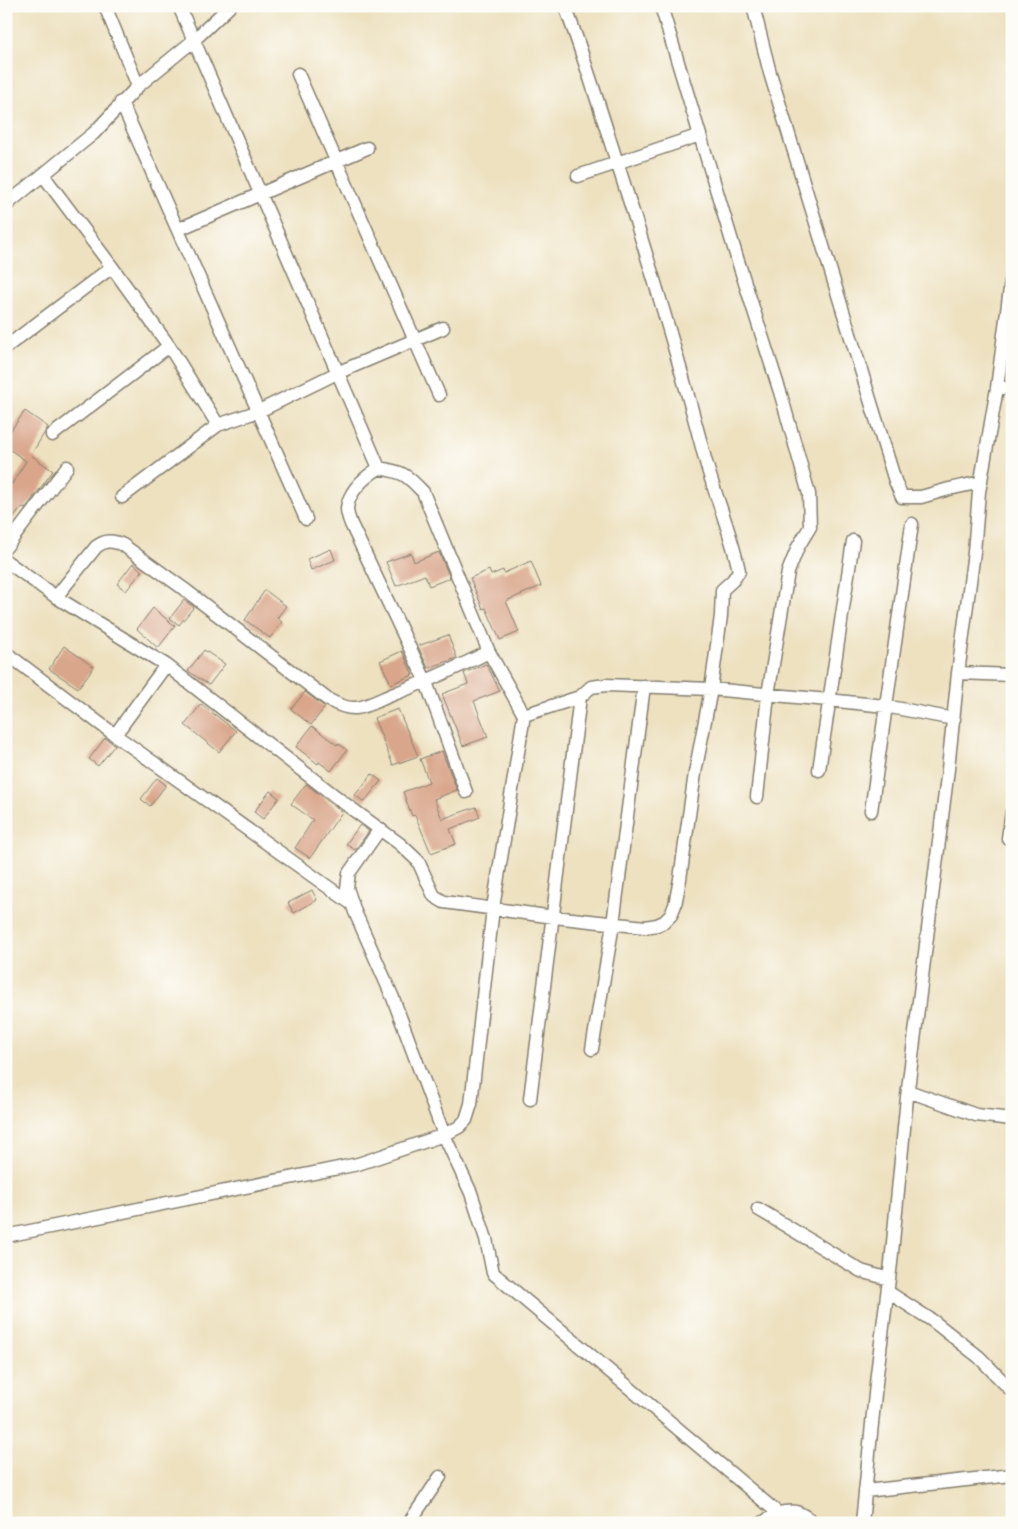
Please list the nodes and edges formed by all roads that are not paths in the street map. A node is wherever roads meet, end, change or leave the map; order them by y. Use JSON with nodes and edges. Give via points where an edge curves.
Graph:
{"nodes":[{"id":1,"x":105,"y":6,"type":"edge"},
{"id":2,"x":179,"y":6,"type":"edge"},
{"id":3,"x":230,"y":6,"type":"edge"},
{"id":4,"x":565,"y":6,"type":"edge"},
{"id":5,"x":661,"y":6,"type":"edge"},
{"id":6,"x":753,"y":6,"type":"edge"},
{"id":7,"x":194,"y":41,"type":"junction"},
{"id":8,"x":298,"y":74,"type":"dead end"},
{"id":9,"x":138,"y":86,"type":"junction"},
{"id":10,"x":121,"y":102,"type":"junction"},
{"id":11,"x":700,"y":136,"type":"junction"},
{"id":12,"x":367,"y":148,"type":"dead end"},
{"id":13,"x":337,"y":161,"type":"junction"},
{"id":14,"x":618,"y":162,"type":"junction"},
{"id":15,"x":43,"y":175,"type":"junction"},
{"id":16,"x":578,"y":176,"type":"dead end"},
{"id":17,"x":261,"y":194,"type":"junction"},
{"id":18,"x":6,"y":205,"type":"edge"},
{"id":19,"x":179,"y":229,"type":"junction"},
{"id":20,"x":112,"y":267,"type":"junction"},
{"id":21,"x":1012,"y":273,"type":"edge"},
{"id":22,"x":443,"y":328,"type":"dead end"},
{"id":23,"x":415,"y":340,"type":"junction"},
{"id":24,"x":169,"y":346,"type":"junction"},
{"id":25,"x":6,"y":347,"type":"edge"},
{"id":26,"x":337,"y":373,"type":"junction"},
{"id":27,"x":998,"y":388,"type":"junction"},
{"id":28,"x":1012,"y":388,"type":"edge"},
{"id":29,"x":439,"y":395,"type":"dead end"},
{"id":30,"x":259,"y":411,"type":"junction"},
{"id":31,"x":218,"y":424,"type":"junction"},
{"id":32,"x":52,"y":434,"type":"dead end"},
{"id":33,"x":67,"y":467,"type":"dead end"},
{"id":34,"x":379,"y":468,"type":"junction"},
{"id":35,"x":981,"y":482,"type":"junction"},
{"id":36,"x":122,"y":497,"type":"dead end"},
{"id":37,"x":306,"y":518,"type":"dead end"},
{"id":38,"x":912,"y":524,"type":"dead end"},
{"id":39,"x":853,"y":541,"type":"dead end"},
{"id":40,"x":6,"y":548,"type":"edge"},
{"id":41,"x":6,"y":561,"type":"edge"},
{"id":42,"x":56,"y":597,"type":"junction"},
{"id":43,"x":489,"y":652,"type":"junction"},
{"id":44,"x":6,"y":653,"type":"edge"},
{"id":45,"x":166,"y":665,"type":"junction"},
{"id":46,"x":958,"y":673,"type":"junction"},
{"id":47,"x":1012,"y":675,"type":"edge"},
{"id":48,"x":426,"y":682,"type":"junction"},
{"id":49,"x":644,"y":686,"type":"junction"},
{"id":50,"x":711,"y":689,"type":"junction"},
{"id":51,"x":768,"y":695,"type":"junction"},
{"id":52,"x":580,"y":697,"type":"junction"},
{"id":53,"x":828,"y":700,"type":"junction"},
{"id":54,"x":885,"y":706,"type":"junction"},
{"id":55,"x":524,"y":715,"type":"junction"},
{"id":56,"x":954,"y":718,"type":"junction"},
{"id":57,"x":115,"y":735,"type":"junction"},
{"id":58,"x":819,"y":770,"type":"dead end"},
{"id":59,"x":466,"y":792,"type":"dead end"},
{"id":60,"x":757,"y":797,"type":"dead end"},
{"id":61,"x":871,"y":811,"type":"dead end"},
{"id":62,"x":1012,"y":812,"type":"edge"},
{"id":63,"x":380,"y":829,"type":"junction"},
{"id":64,"x":1008,"y":838,"type":"dead end"},
{"id":65,"x":352,"y":904,"type":"junction"},
{"id":66,"x":493,"y":908,"type":"junction"},
{"id":67,"x":554,"y":916,"type":"junction"},
{"id":68,"x":614,"y":924,"type":"junction"},
{"id":69,"x":592,"y":1048,"type":"dead end"},
{"id":70,"x":908,"y":1090,"type":"junction"},
{"id":71,"x":530,"y":1098,"type":"dead end"},
{"id":72,"x":1012,"y":1119,"type":"edge"},
{"id":73,"x":444,"y":1135,"type":"junction"},
{"id":74,"x":758,"y":1208,"type":"dead end"},
{"id":75,"x":6,"y":1236,"type":"edge"},
{"id":76,"x":889,"y":1279,"type":"junction"},
{"id":77,"x":888,"y":1292,"type":"junction"},
{"id":78,"x":1012,"y":1391,"type":"edge"},
{"id":79,"x":1012,"y":1475,"type":"edge"},
{"id":80,"x":440,"y":1477,"type":"dead end"},
{"id":81,"x":865,"y":1491,"type":"junction"},
{"id":82,"x":778,"y":1513,"type":"junction"},
{"id":83,"x":409,"y":1523,"type":"edge"},
{"id":84,"x":762,"y":1523,"type":"edge"},
{"id":85,"x":814,"y":1523,"type":"edge"},
{"id":86,"x":862,"y":1523,"type":"edge"}],
"edges":[{"from":1,"to":9,"type":"street"},
{"from":2,"to":7,"type":"street"},
{"from":3,"to":7,"type":"street"},
{"from":4,"to":14,"type":"street"},
{"from":5,"to":11,"type":"street"},
{"from":6,"to":35,"type":"street","via":[[770,73],[902,497],[921,497]]},
{"from":7,"to":9,"type":"street"},
{"from":7,"to":17,"type":"street"},
{"from":8,"to":13,"type":"street"},
{"from":9,"to":10,"type":"street"},
{"from":10,"to":15,"type":"street","via":[[94,133]]},
{"from":10,"to":19,"type":"street"},
{"from":11,"to":14,"type":"street"},
{"from":11,"to":51,"type":"street","via":[[809,494],[810,527],[788,572]]},
{"from":12,"to":13,"type":"street"},
{"from":13,"to":17,"type":"street"},
{"from":13,"to":23,"type":"street"},
{"from":14,"to":16,"type":"street"},
{"from":14,"to":50,"type":"street","via":[[739,571],[722,590]]},
{"from":15,"to":18,"type":"street"},
{"from":15,"to":20,"type":"street"},
{"from":17,"to":19,"type":"street"},
{"from":17,"to":26,"type":"street"},
{"from":19,"to":30,"type":"street"},
{"from":20,"to":24,"type":"street"},
{"from":20,"to":25,"type":"street"},
{"from":21,"to":27,"type":"street"},
{"from":22,"to":23,"type":"street"},
{"from":23,"to":26,"type":"street"},
{"from":23,"to":29,"type":"street"},
{"from":24,"to":31,"type":"street"},
{"from":24,"to":32,"type":"street"},
{"from":26,"to":30,"type":"street"},
{"from":26,"to":34,"type":"street"},
{"from":27,"to":28,"type":"street"},
{"from":27,"to":35,"type":"street"},
{"from":30,"to":31,"type":"street"},
{"from":30,"to":37,"type":"street"},
{"from":31,"to":36,"type":"street"},
{"from":33,"to":40,"type":"street"},
{"from":34,"to":43,"type":"street","via":[[400,472],[423,492]]},
{"from":34,"to":48,"type":"street","via":[[368,475],[350,497],[347,510]]},
{"from":35,"to":46,"type":"street"},
{"from":38,"to":54,"type":"street"},
{"from":39,"to":53,"type":"street"},
{"from":41,"to":42,"type":"street"},
{"from":42,"to":45,"type":"street"},
{"from":42,"to":48,"type":"street","via":[[96,547],[113,541],[184,589],[338,705],[356,708]]},
{"from":43,"to":48,"type":"street"},
{"from":43,"to":55,"type":"street"},
{"from":44,"to":57,"type":"street"},
{"from":45,"to":57,"type":"street"},
{"from":45,"to":63,"type":"street"},
{"from":46,"to":47,"type":"street"},
{"from":46,"to":56,"type":"street"},
{"from":48,"to":59,"type":"street"},
{"from":49,"to":50,"type":"street"},
{"from":49,"to":52,"type":"street","via":[[591,687]]},
{"from":49,"to":68,"type":"street"},
{"from":50,"to":51,"type":"street"},
{"from":50,"to":68,"type":"street","via":[[675,906],[671,915],[657,925]]},
{"from":51,"to":53,"type":"street"},
{"from":51,"to":60,"type":"street"},
{"from":52,"to":55,"type":"street"},
{"from":52,"to":67,"type":"street"},
{"from":53,"to":54,"type":"street"},
{"from":53,"to":58,"type":"street"},
{"from":54,"to":56,"type":"street"},
{"from":54,"to":61,"type":"street"},
{"from":55,"to":66,"type":"street"},
{"from":56,"to":70,"type":"street"},
{"from":57,"to":65,"type":"street"},
{"from":62,"to":64,"type":"street"},
{"from":63,"to":65,"type":"street","via":[[349,873],[347,888]]},
{"from":63,"to":66,"type":"street","via":[[418,861],[436,898],[444,902]]},
{"from":65,"to":73,"type":"street","via":[[393,998]]},
{"from":66,"to":67,"type":"street"},
{"from":66,"to":73,"type":"street","via":[[470,1109],[463,1125]]},
{"from":67,"to":68,"type":"street"},
{"from":67,"to":71,"type":"street"},
{"from":68,"to":69,"type":"street"},
{"from":70,"to":72,"type":"street","via":[[976,1115]]},
{"from":70,"to":76,"type":"street"},
{"from":73,"to":75,"type":"street","via":[[358,1164]]},
{"from":73,"to":82,"type":"street","via":[[471,1193],[493,1273]]},
{"from":74,"to":76,"type":"street","via":[[861,1271]]},
{"from":76,"to":77,"type":"street"},
{"from":77,"to":78,"type":"street","via":[[979,1356]]},
{"from":77,"to":81,"type":"street"},
{"from":79,"to":81,"type":"street"},
{"from":80,"to":83,"type":"street"},
{"from":81,"to":86,"type":"street"},
{"from":82,"to":84,"type":"street"},
{"from":82,"to":85,"type":"street","via":[[791,1510]]}]}
